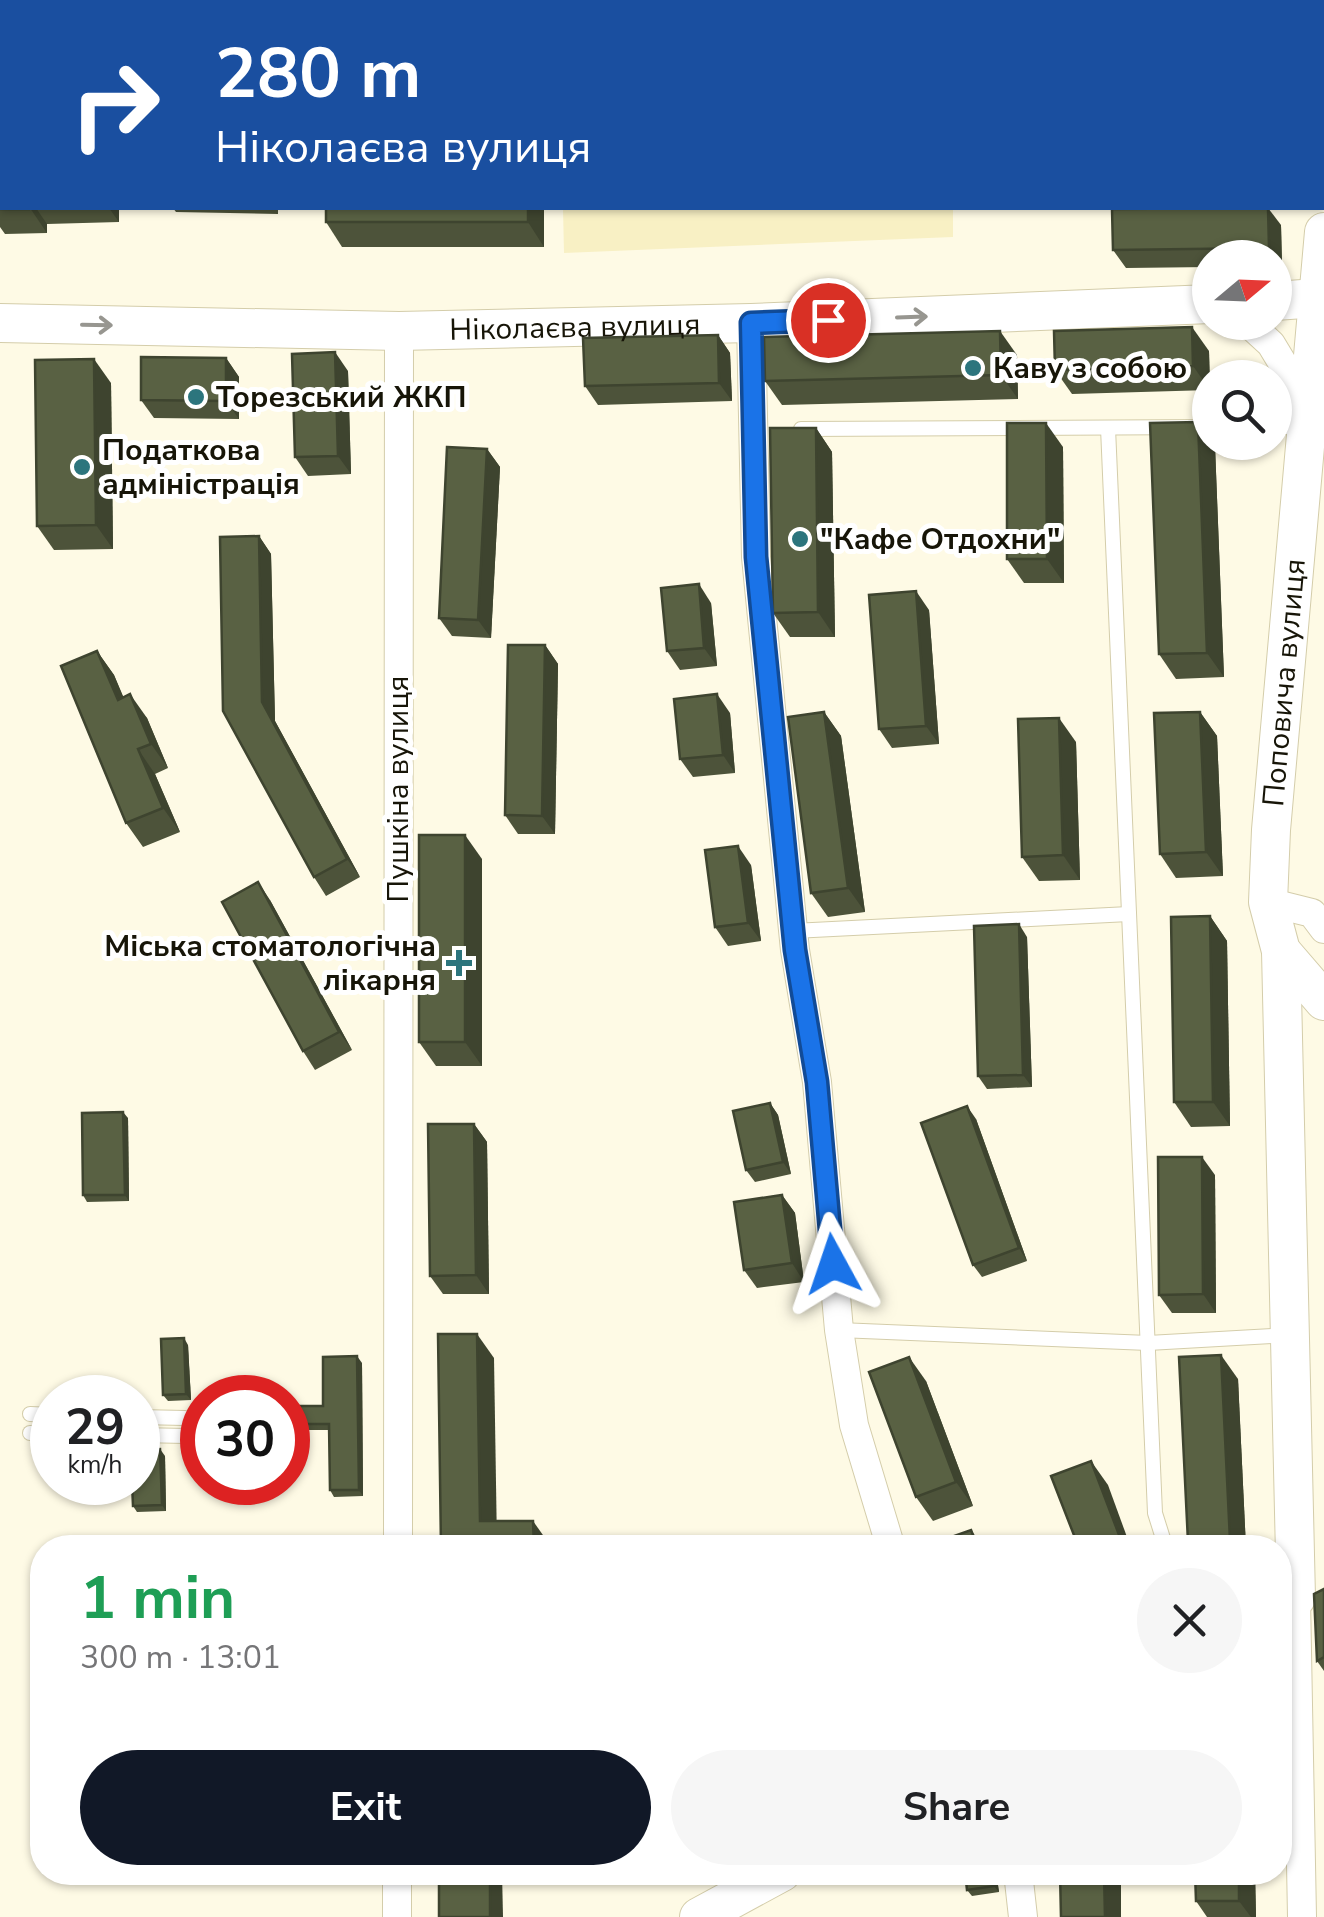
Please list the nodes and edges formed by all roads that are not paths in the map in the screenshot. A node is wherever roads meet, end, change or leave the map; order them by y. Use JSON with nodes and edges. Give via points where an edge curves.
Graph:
{"nodes":[{"id":1,"x":1324,"y":232,"type":"edge"},
{"id":2,"x":1320,"y":298,"type":"edge"},
{"id":3,"x":1292,"y":300,"type":"edge"},
{"id":4,"x":1192,"y":305,"type":"edge"},
{"id":5,"x":751,"y":323,"type":"junction"},
{"id":6,"x":0,"y":324,"type":"edge"},
{"id":7,"x":398,"y":331,"type":"junction"},
{"id":8,"x":1267,"y":340,"type":"edge"},
{"id":9,"x":1297,"y":420,"type":"edge"},
{"id":10,"x":1192,"y":427,"type":"edge"},
{"id":11,"x":1108,"y":428,"type":"junction"},
{"id":12,"x":793,"y":430,"type":"edge"},
{"id":13,"x":1268,"y":902,"type":"junction"},
{"id":14,"x":1129,"y":914,"type":"junction"},
{"id":15,"x":1324,"y":929,"type":"edge"},
{"id":16,"x":793,"y":931,"type":"junction"},
{"id":17,"x":1281,"y":951,"type":"junction"},
{"id":18,"x":1324,"y":1001,"type":"edge"},
{"id":19,"x":839,"y":1330,"type":"junction"},
{"id":20,"x":1290,"y":1334,"type":"junction"},
{"id":21,"x":1148,"y":1342,"type":"junction"},
{"id":22,"x":398,"y":1535,"type":"edge"},
{"id":23,"x":887,"y":1535,"type":"edge"},
{"id":24,"x":1162,"y":1535,"type":"edge"},
{"id":25,"x":1300,"y":1595,"type":"edge"},
{"id":26,"x":398,"y":1885,"type":"edge"},
{"id":27,"x":758,"y":1885,"type":"edge"},
{"id":28,"x":1020,"y":1885,"type":"edge"},
{"id":29,"x":398,"y":1917,"type":"edge"},
{"id":30,"x":699,"y":1917,"type":"edge"},
{"id":31,"x":1024,"y":1917,"type":"edge"},
{"id":32,"x":1302,"y":1917,"type":"edge"}],
"edges":[{"from":1,"to":2,"type":"street","name":"Поповича вулиця"},
{"from":2,"to":3,"type":"street"},
{"from":2,"to":9,"type":"street","name":"Поповича вулиця"},
{"from":5,"to":4,"type":"street","name":"Ніколаєва вулиця","one_way":true},
{"from":5,"to":7,"type":"street","name":"Ніколаєва вулиця"},
{"from":5,"to":16,"type":"street","via":[[763,430],[756,557]]},
{"from":6,"to":7,"type":"street","name":"Ніколаєва вулиця","one_way":true},
{"from":7,"to":22,"type":"street","name":"Пушкіна вулиця"},
{"from":8,"to":9,"type":"street"},
{"from":9,"to":13,"type":"street","name":"Поповича вулиця"},
{"from":10,"to":11,"type":"lane"},
{"from":11,"to":12,"type":"lane"},
{"from":11,"to":14,"type":"lane"},
{"from":13,"to":15,"type":"street","via":[[1312,913]]},
{"from":13,"to":17,"type":"street","name":"Поповича вулиця"},
{"from":14,"to":16,"type":"lane"},
{"from":14,"to":21,"type":"lane"},
{"from":16,"to":19,"type":"street","via":[[817,1082]]},
{"from":17,"to":18,"type":"street"},
{"from":17,"to":20,"type":"street"},
{"from":19,"to":21,"type":"lane"},
{"from":19,"to":23,"type":"street","via":[[854,1425]]},
{"from":20,"to":21,"type":"lane"},
{"from":20,"to":25,"type":"street"},
{"from":21,"to":24,"type":"lane"},
{"from":25,"to":32,"type":"street"},
{"from":26,"to":29,"type":"street"},
{"from":27,"to":30,"type":"street"},
{"from":28,"to":31,"type":"street"}]}
